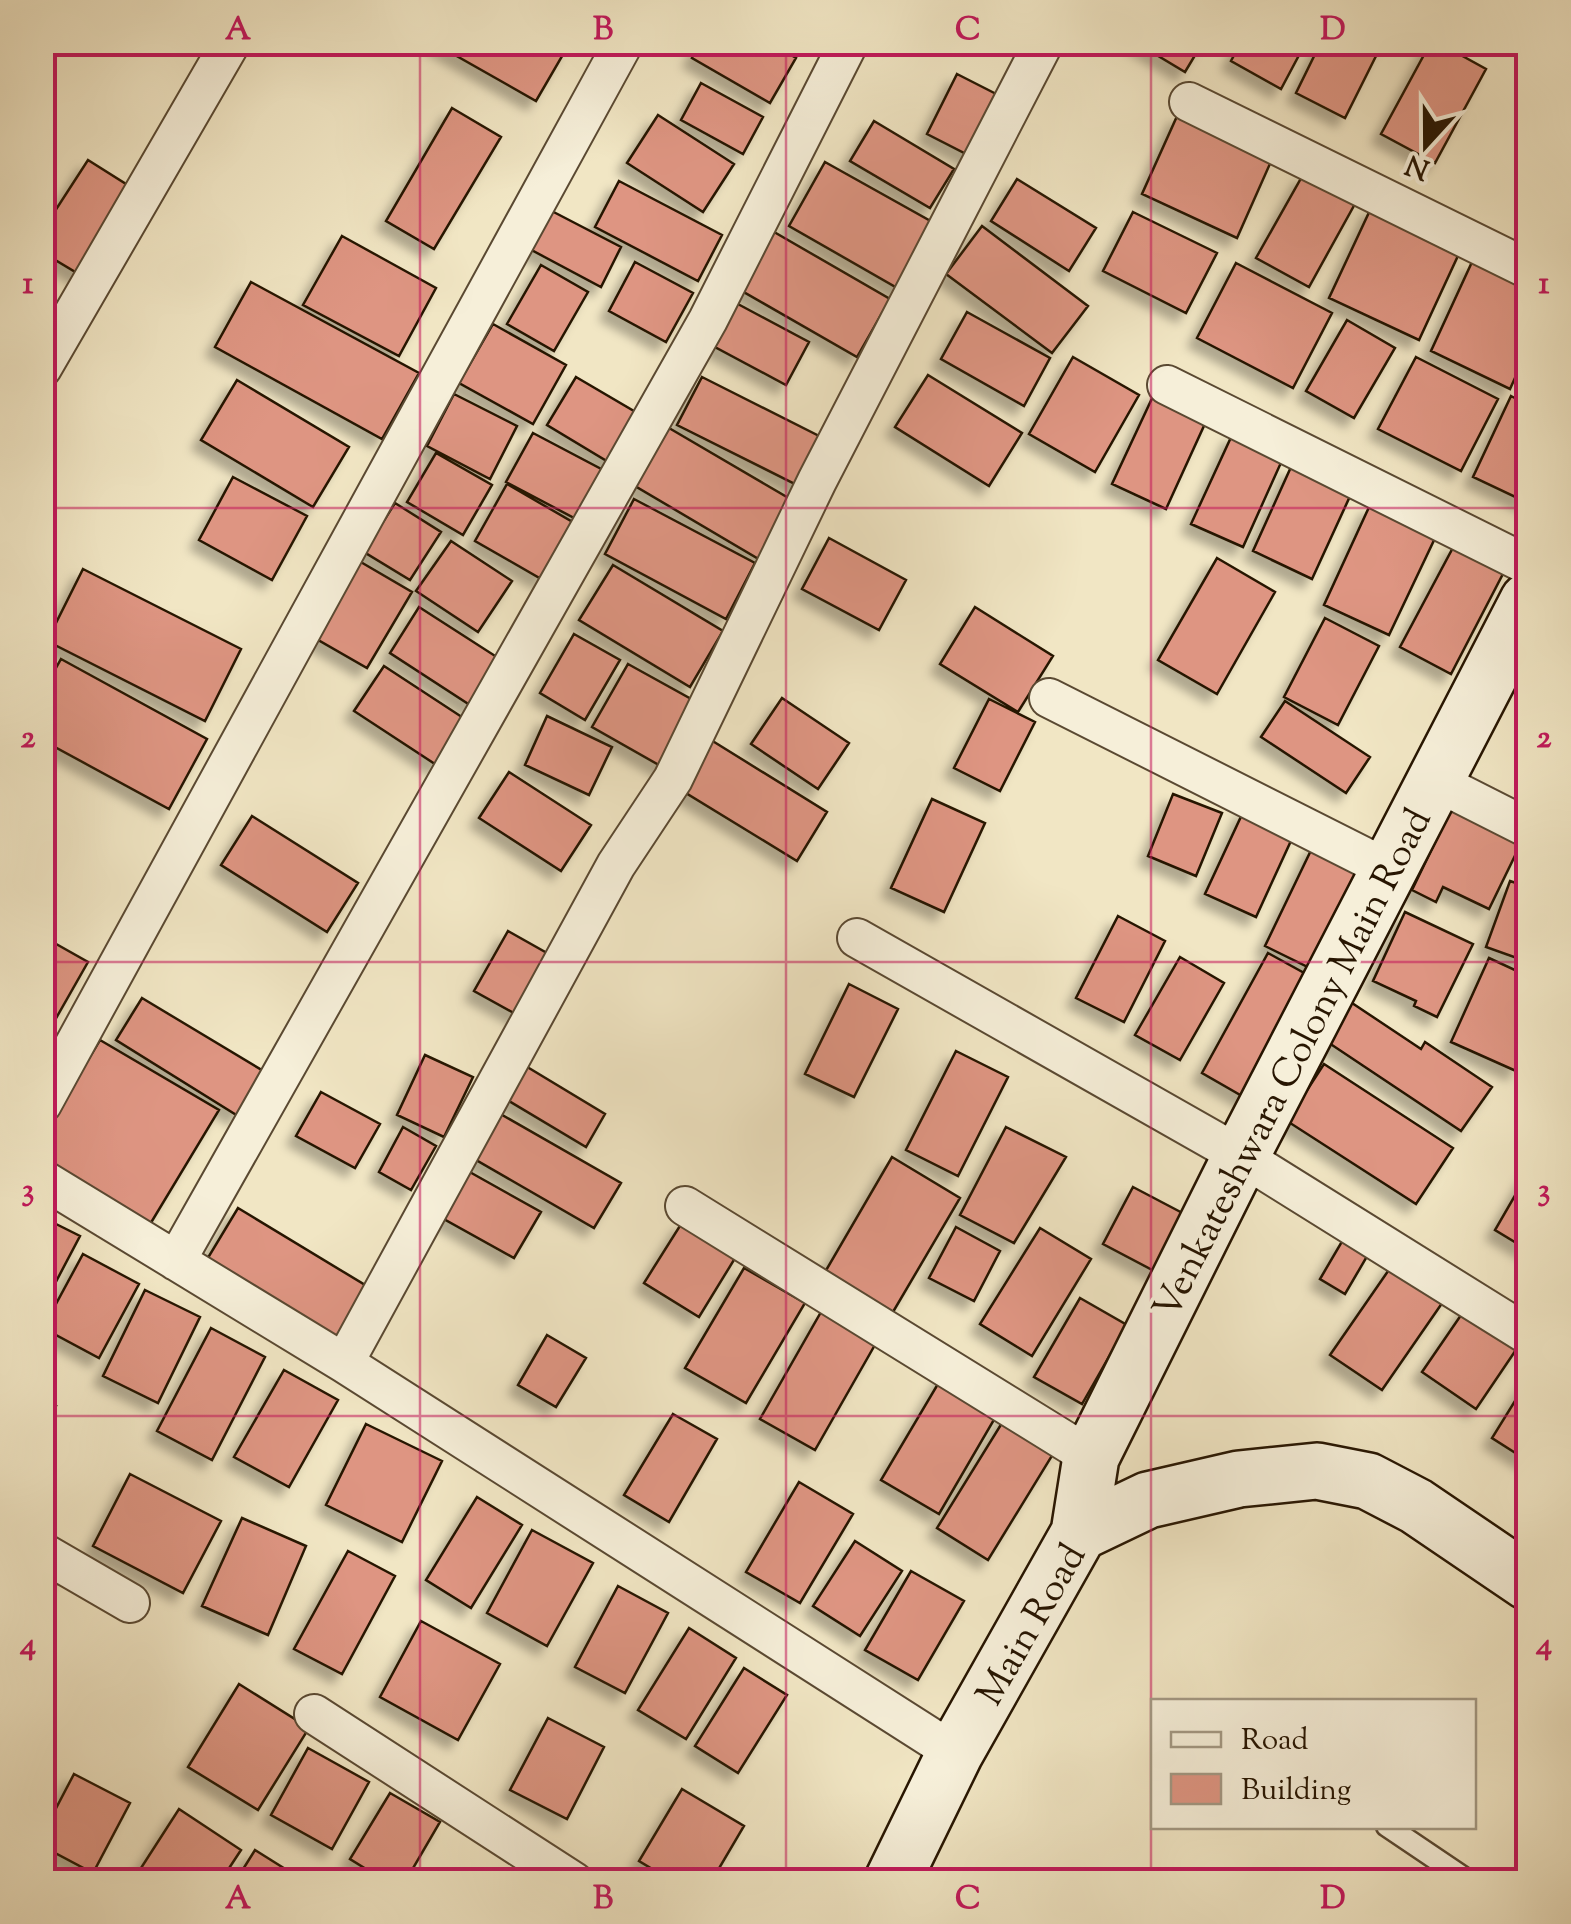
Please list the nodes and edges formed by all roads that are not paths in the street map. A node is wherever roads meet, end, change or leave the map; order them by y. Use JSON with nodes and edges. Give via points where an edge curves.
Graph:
{"nodes":[{"id":1,"x":231,"y":42,"type":"edge"},
{"id":2,"x":624,"y":42,"type":"edge"},
{"id":3,"x":849,"y":42,"type":"edge"},
{"id":4,"x":1044,"y":42,"type":"edge"},
{"id":5,"x":1189,"y":102,"type":"dead end"},
{"id":6,"x":1528,"y":269,"type":"edge"},
{"id":7,"x":42,"y":368,"type":"edge"},
{"id":8,"x":1167,"y":384,"type":"dead end"},
{"id":9,"x":1528,"y":564,"type":"edge"},
{"id":10,"x":1528,"y":601,"type":"edge"},
{"id":11,"x":1049,"y":698,"type":"dead end"},
{"id":12,"x":1435,"y":781,"type":"junction"},
{"id":13,"x":1528,"y":828,"type":"edge"},
{"id":14,"x":1390,"y":870,"type":"junction"},
{"id":15,"x":857,"y":938,"type":"dead end"},
{"id":16,"x":42,"y":1104,"type":"edge"},
{"id":17,"x":1241,"y":1156,"type":"junction"},
{"id":18,"x":42,"y":1179,"type":"edge"},
{"id":19,"x":684,"y":1206,"type":"dead end"},
{"id":20,"x":176,"y":1261,"type":"junction"},
{"id":21,"x":1528,"y":1335,"type":"edge"},
{"id":22,"x":344,"y":1362,"type":"junction"},
{"id":23,"x":1091,"y":1457,"type":"junction"},
{"id":24,"x":1080,"y":1533,"type":"junction"},
{"id":25,"x":42,"y":1552,"type":"edge"},
{"id":26,"x":1528,"y":1582,"type":"edge"},
{"id":27,"x":130,"y":1603,"type":"dead end"},
{"id":28,"x":314,"y":1714,"type":"dead end"},
{"id":29,"x":955,"y":1753,"type":"junction"},
{"id":30,"x":1391,"y":1829,"type":"edge"},
{"id":31,"x":574,"y":1882,"type":"edge"},
{"id":32,"x":892,"y":1882,"type":"edge"},
{"id":33,"x":1470,"y":1882,"type":"edge"}],
"edges":[{"from":1,"to":7,"type":"street"},
{"from":2,"to":16,"type":"street"},
{"from":3,"to":20,"type":"street","via":[[708,320]]},
{"from":4,"to":22,"type":"street","via":[[672,779],[616,865]]},
{"from":5,"to":6,"type":"street"},
{"from":8,"to":9,"type":"street"},
{"from":10,"to":12,"type":"street","name":"Venkateshwara Colony Main Road"},
{"from":11,"to":14,"type":"street"},
{"from":12,"to":13,"type":"street"},
{"from":12,"to":14,"type":"street","name":"Venkateshwara Colony Main Road"},
{"from":14,"to":17,"type":"street","name":"Venkateshwara Colony Main Road"},
{"from":15,"to":17,"type":"street"},
{"from":17,"to":21,"type":"street"},
{"from":17,"to":23,"type":"street","name":"Venkateshwara Colony Main Road"},
{"from":18,"to":20,"type":"street"},
{"from":19,"to":23,"type":"street"},
{"from":20,"to":22,"type":"street"},
{"from":22,"to":29,"type":"street"},
{"from":23,"to":24,"type":"street","name":"Venkateshwara Colony Main Road"},
{"from":24,"to":26,"type":"street","name":"Main Road","via":[[1148,1500],[1239,1479],[1317,1471],[1368,1482],[1416,1506]]},
{"from":24,"to":29,"type":"street","name":"Main Road"},
{"from":25,"to":27,"type":"street"},
{"from":28,"to":31,"type":"street"},
{"from":29,"to":32,"type":"street","name":"Main Road"},
{"from":30,"to":33,"type":"lane"}]}
